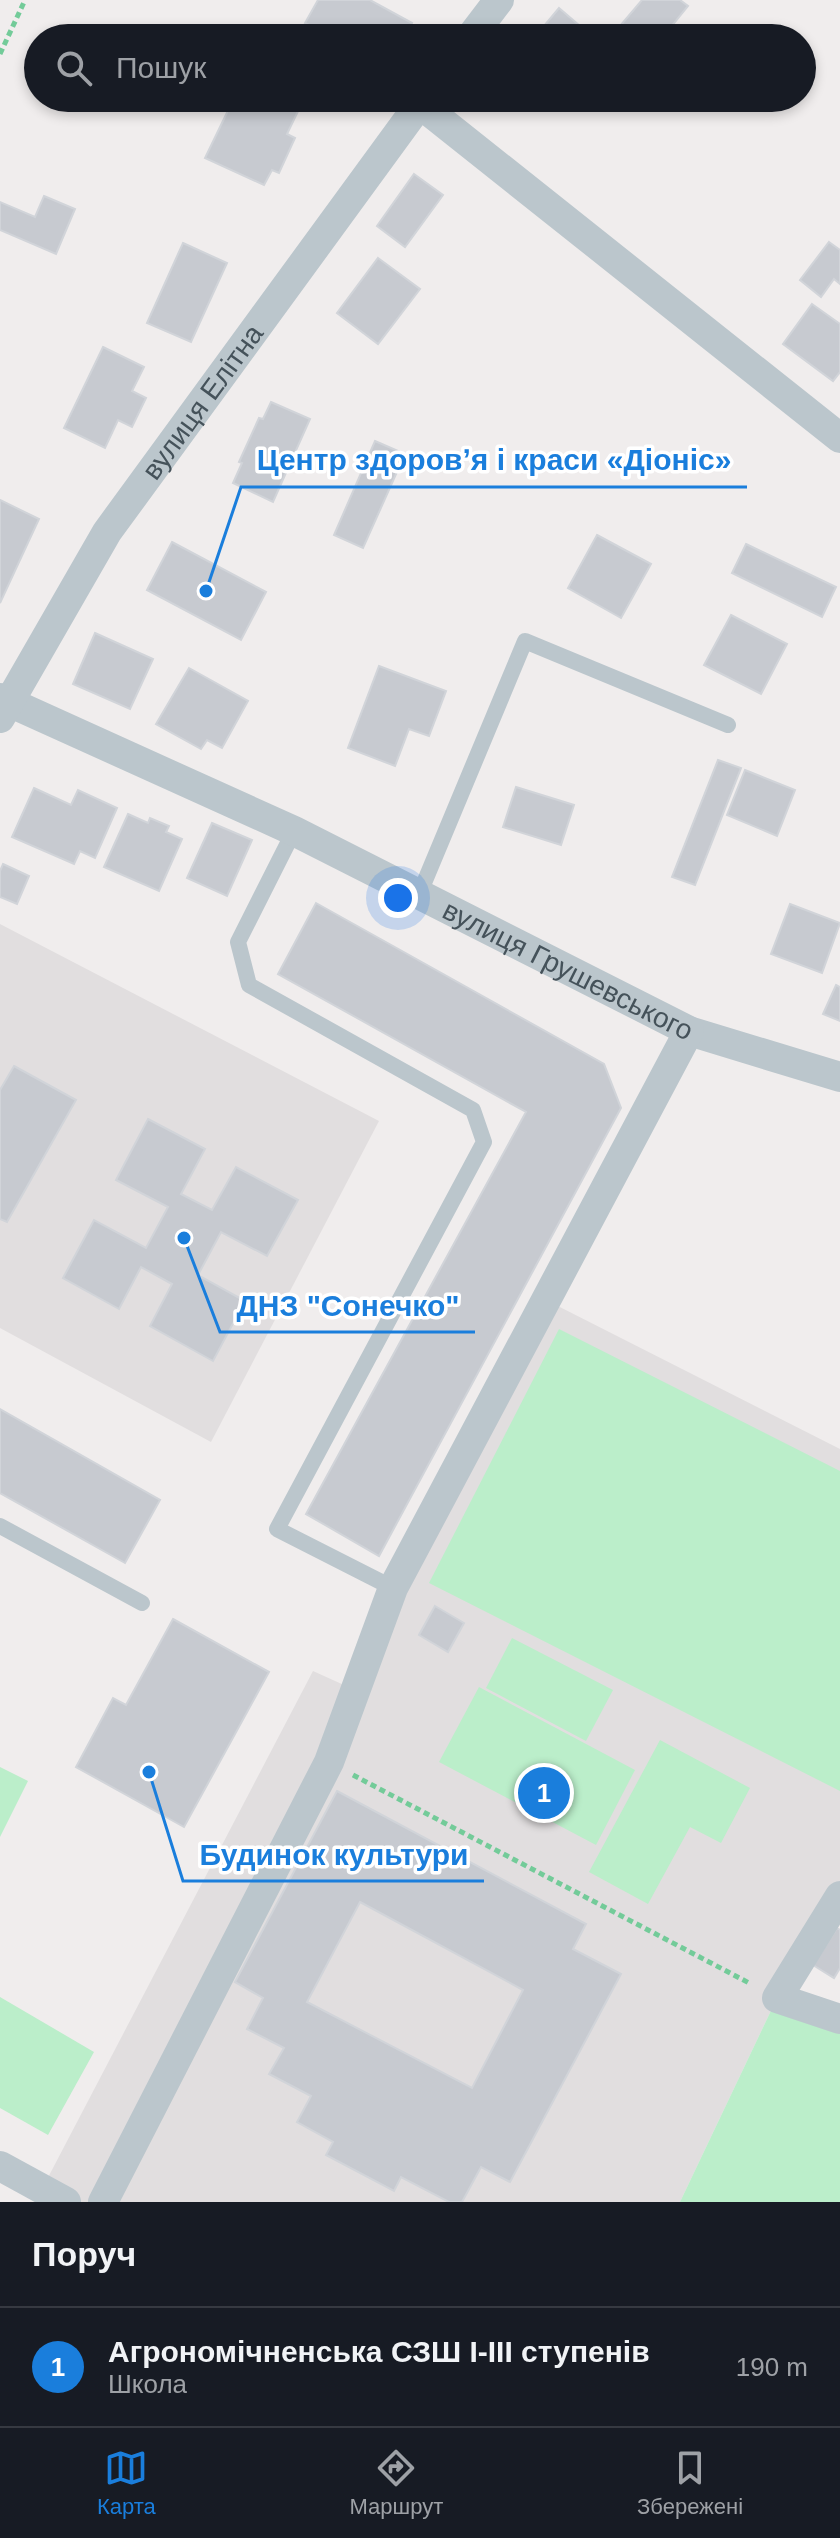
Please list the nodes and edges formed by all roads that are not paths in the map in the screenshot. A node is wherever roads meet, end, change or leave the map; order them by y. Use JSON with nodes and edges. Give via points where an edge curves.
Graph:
{"nodes":[{"id":1,"x":499,"y":0,"type":"edge"},
{"id":2,"x":481,"y":24,"type":"edge"},
{"id":3,"x":414,"y":112,"type":"edge"},
{"id":4,"x":436,"y":112,"type":"edge"},
{"id":5,"x":840,"y":438,"type":"edge"},
{"id":6,"x":3,"y":706,"type":"edge"},
{"id":7,"x":728,"y":725,"type":"dead end"},
{"id":8,"x":294,"y":831,"type":"junction"},
{"id":9,"x":419,"y":895,"type":"junction"},
{"id":10,"x":689,"y":1031,"type":"junction"},
{"id":11,"x":840,"y":1077,"type":"edge"},
{"id":12,"x":0,"y":1526,"type":"edge"},
{"id":13,"x":393,"y":1588,"type":"junction"},
{"id":14,"x":142,"y":1603,"type":"dead end"},
{"id":15,"x":840,"y":1896,"type":"edge"},
{"id":16,"x":840,"y":2019,"type":"edge"},
{"id":17,"x":0,"y":2166,"type":"edge"},
{"id":18,"x":66,"y":2202,"type":"edge"},
{"id":19,"x":103,"y":2202,"type":"edge"}],
"edges":[{"from":1,"to":2,"type":"street"},
{"from":3,"to":6,"type":"street","name":"вулиця Елітна","via":[[107,532]]},
{"from":4,"to":5,"type":"street"},
{"from":6,"to":8,"type":"street","name":"вулиця Грушевського"},
{"from":7,"to":9,"type":"lane","via":[[525,641]]},
{"from":8,"to":9,"type":"street","name":"вулиця Грушевського"},
{"from":8,"to":13,"type":"lane","via":[[238,942],[249,985],[473,1110],[484,1142],[277,1529]]},
{"from":9,"to":10,"type":"street","name":"вулиця Грушевського"},
{"from":10,"to":11,"type":"street","name":"вулиця Грушевського"},
{"from":10,"to":13,"type":"street"},
{"from":12,"to":14,"type":"lane"},
{"from":13,"to":19,"type":"street","via":[[329,1762]]},
{"from":15,"to":16,"type":"street","via":[[777,1998]]},
{"from":17,"to":18,"type":"street"}]}
